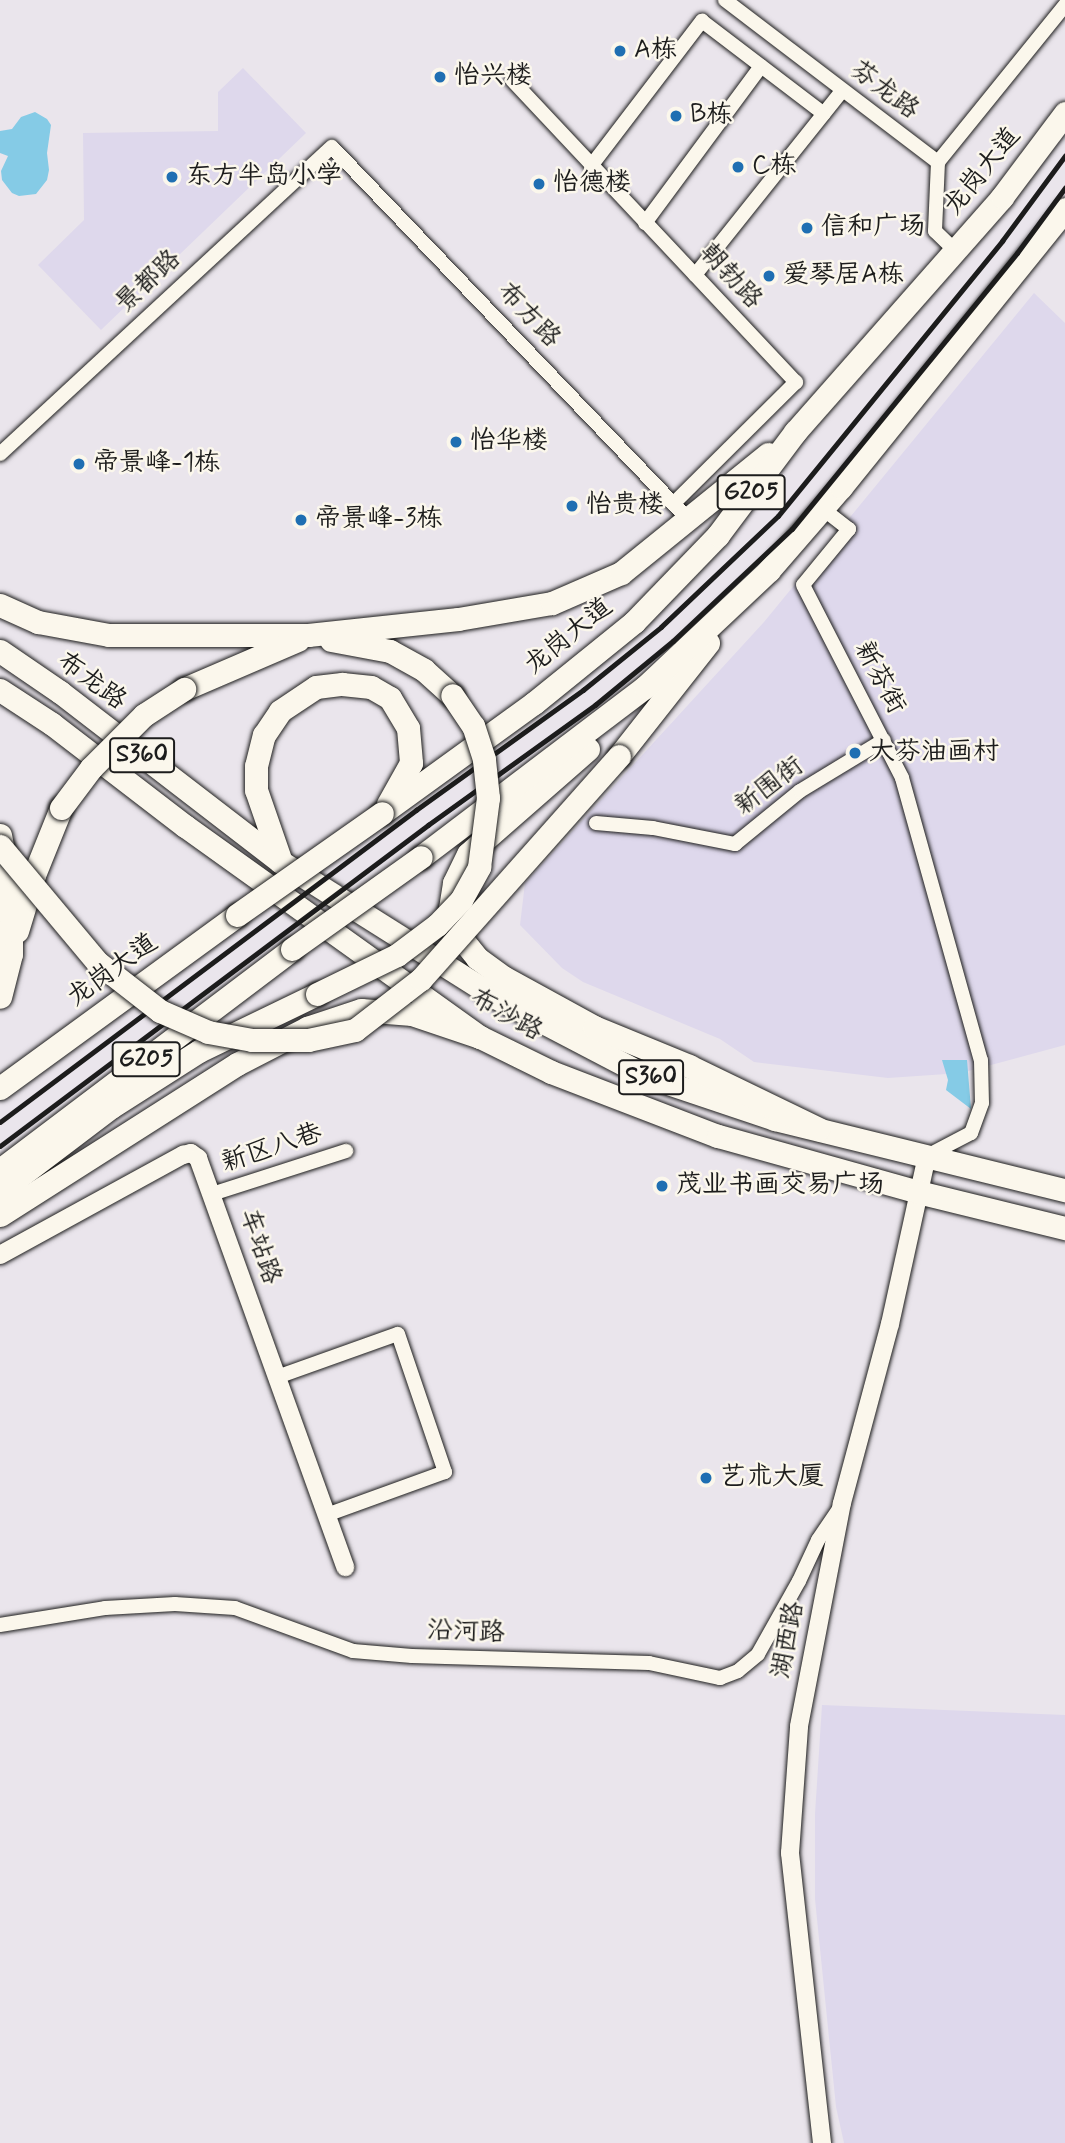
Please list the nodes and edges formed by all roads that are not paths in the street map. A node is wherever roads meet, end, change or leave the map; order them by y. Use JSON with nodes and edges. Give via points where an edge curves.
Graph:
{"nodes":[{"id":1,"x":725,"y":0,"type":"edge"},
{"id":2,"x":1065,"y":5,"type":"edge"},
{"id":3,"x":761,"y":66,"type":"junction"},
{"id":4,"x":512,"y":79,"type":"dead end"},
{"id":5,"x":842,"y":91,"type":"junction"},
{"id":6,"x":1065,"y":113,"type":"edge"},
{"id":7,"x":824,"y":114,"type":"junction"},
{"id":8,"x":332,"y":147,"type":"joint"},
{"id":9,"x":938,"y":162,"type":"junction"},
{"id":10,"x":591,"y":166,"type":"junction"},
{"id":11,"x":1065,"y":209,"type":"edge"},
{"id":12,"x":645,"y":223,"type":"junction"},
{"id":13,"x":955,"y":250,"type":"junction"},
{"id":14,"x":695,"y":275,"type":"junction"},
{"id":15,"x":795,"y":432,"type":"junction"},
{"id":16,"x":0,"y":454,"type":"edge"},
{"id":17,"x":823,"y":509,"type":"junction"},
{"id":18,"x":680,"y":512,"type":"junction"},
{"id":19,"x":757,"y":581,"type":"junction"},
{"id":20,"x":0,"y":605,"type":"edge"},
{"id":21,"x":308,"y":635,"type":"junction"},
{"id":22,"x":0,"y":651,"type":"edge"},
{"id":23,"x":645,"y":687,"type":"junction"},
{"id":24,"x":0,"y":690,"type":"edge"},
{"id":25,"x":884,"y":740,"type":"junction"},
{"id":26,"x":382,"y":813,"type":"junction"},
{"id":27,"x":596,"y":823,"type":"dead end"},
{"id":28,"x":0,"y":835,"type":"edge"},
{"id":29,"x":0,"y":846,"type":"edge"},
{"id":30,"x":281,"y":862,"type":"junction"},
{"id":31,"x":10,"y":954,"type":"junction"},
{"id":32,"x":0,"y":997,"type":"edge"},
{"id":33,"x":480,"y":1037,"type":"junction"},
{"id":34,"x":0,"y":1088,"type":"edge"},
{"id":35,"x":819,"y":1129,"type":"junction"},
{"id":36,"x":346,"y":1151,"type":"dead end"},
{"id":37,"x":927,"y":1156,"type":"junction"},
{"id":38,"x":0,"y":1170,"type":"edge"},
{"id":39,"x":1065,"y":1190,"type":"edge"},
{"id":40,"x":0,"y":1191,"type":"edge"},
{"id":41,"x":918,"y":1192,"type":"junction"},
{"id":42,"x":212,"y":1194,"type":"junction"},
{"id":43,"x":0,"y":1215,"type":"edge"},
{"id":44,"x":1065,"y":1228,"type":"edge"},
{"id":45,"x":0,"y":1255,"type":"edge"},
{"id":46,"x":277,"y":1377,"type":"junction"},
{"id":47,"x":842,"y":1503,"type":"junction"},
{"id":48,"x":326,"y":1515,"type":"junction"},
{"id":49,"x":345,"y":1567,"type":"dead end"},
{"id":50,"x":0,"y":1625,"type":"edge"},
{"id":51,"x":822,"y":2143,"type":"edge"}],
"edges":[{"from":1,"to":5,"type":"street","name":"芬龙路"},
{"from":2,"to":9,"type":"street"},
{"from":3,"to":7,"type":"street"},
{"from":3,"to":10,"type":"street","via":[[702,21]]},
{"from":3,"to":12,"type":"street"},
{"from":4,"to":10,"type":"street","name":"朝勃路"},
{"from":5,"to":7,"type":"street"},
{"from":5,"to":9,"type":"street","name":"芬龙路"},
{"from":6,"to":13,"type":"main road","name":"龙岗大道","number":"G205"},
{"from":7,"to":14,"type":"street"},
{"from":8,"to":16,"type":"street","name":"景都路"},
{"from":8,"to":18,"type":"street","name":"布方路"},
{"from":9,"to":13,"type":"street","via":[[935,231]]},
{"from":10,"to":12,"type":"street","name":"朝勃路"},
{"from":11,"to":17,"type":"main road","number":"G205"},
{"from":12,"to":14,"type":"street","name":"朝勃路"},
{"from":13,"to":15,"type":"main road","name":"龙岗大道","number":"G205"},
{"from":14,"to":18,"type":"street","name":"朝勃路","via":[[796,382]]},
{"from":15,"to":18,"type":"main road"},
{"from":15,"to":26,"type":"main road","name":"龙岗大道","number":"G205","via":[[718,535],[634,622],[534,703]]},
{"from":17,"to":19,"type":"main road","number":"G205"},
{"from":17,"to":25,"type":"street","name":"新芬街","via":[[849,529],[803,585]]},
{"from":18,"to":21,"type":"main road","via":[[621,573],[552,603],[458,619]]},
{"from":19,"to":23,"type":"main road","number":"G205"},
{"from":19,"to":29,"type":"main road","bridge":true,"via":[[619,756],[421,979],[355,1030],[308,1040],[252,1040],[208,1032],[160,1012],[97,962]]},
{"from":20,"to":21,"type":"main road","via":[[38,622],[109,635]]},
{"from":21,"to":31,"type":"main road","bridge":true,"via":[[184,689],[144,715],[90,768],[61,808]]},
{"from":21,"to":40,"type":"main road","bridge":true,"via":[[390,651],[424,670],[452,695],[473,726],[484,760],[488,798],[479,867],[461,900],[397,955],[199,1051],[111,1107]]},
{"from":22,"to":30,"type":"main road","name":"布龙路","number":"S360"},
{"from":23,"to":35,"type":"main road","via":[[608,731],[468,853],[454,883],[450,908],[457,933],[477,958],[505,978],[594,1027],[689,1066]]},
{"from":23,"to":38,"type":"main road","number":"G205","bridge":true},
{"from":24,"to":33,"type":"main road","name":"布沙路","number":"S360"},
{"from":25,"to":27,"type":"street","name":"新围街","via":[[800,791],[735,844],[653,828]]},
{"from":25,"to":37,"type":"street","name":"新芬街","via":[[902,778],[981,1060],[982,1103],[971,1133]]},
{"from":26,"to":30,"type":"main road","via":[[411,763],[408,728],[390,698],[371,687],[316,687],[280,711],[264,735],[256,766],[256,790]]},
{"from":26,"to":34,"type":"main road","name":"龙岗大道","number":"G205","bridge":true},
{"from":28,"to":31,"type":"main road","via":[[9,882]]},
{"from":30,"to":35,"type":"main road","name":"布沙路","number":"S360","via":[[495,998],[644,1075]]},
{"from":31,"to":32,"type":"main road"},
{"from":33,"to":41,"type":"main road","name":"布沙路","number":"S360","via":[[551,1072],[718,1136]]},
{"from":33,"to":43,"type":"main road","via":[[412,1014],[360,1010],[307,1028],[237,1063]]},
{"from":35,"to":37,"type":"main road","name":"布沙路","number":"S360"},
{"from":36,"to":42,"type":"street","name":"新区八巷"},
{"from":37,"to":39,"type":"main road","name":"布沙路","number":"S360"},
{"from":37,"to":41,"type":"street","name":"湖西路"},
{"from":41,"to":44,"type":"main road","name":"布沙路","number":"S360"},
{"from":41,"to":47,"type":"street","name":"湖西路","via":[[890,1324]]},
{"from":42,"to":45,"type":"street","name":"车站路","via":[[198,1158],[191,1153],[183,1155]]},
{"from":42,"to":46,"type":"street","name":"车站路"},
{"from":46,"to":48,"type":"street","name":"车站路"},
{"from":46,"to":48,"type":"street","via":[[398,1334],[445,1472]]},
{"from":47,"to":50,"type":"street","name":"沿河路","via":[[758,1654],[738,1671],[720,1678],[649,1663],[353,1651],[235,1608],[175,1604],[105,1608]]},
{"from":47,"to":51,"type":"street","name":"湖西路","via":[[799,1726],[790,1853]]},
{"from":48,"to":49,"type":"street","name":"车站路"}]}
